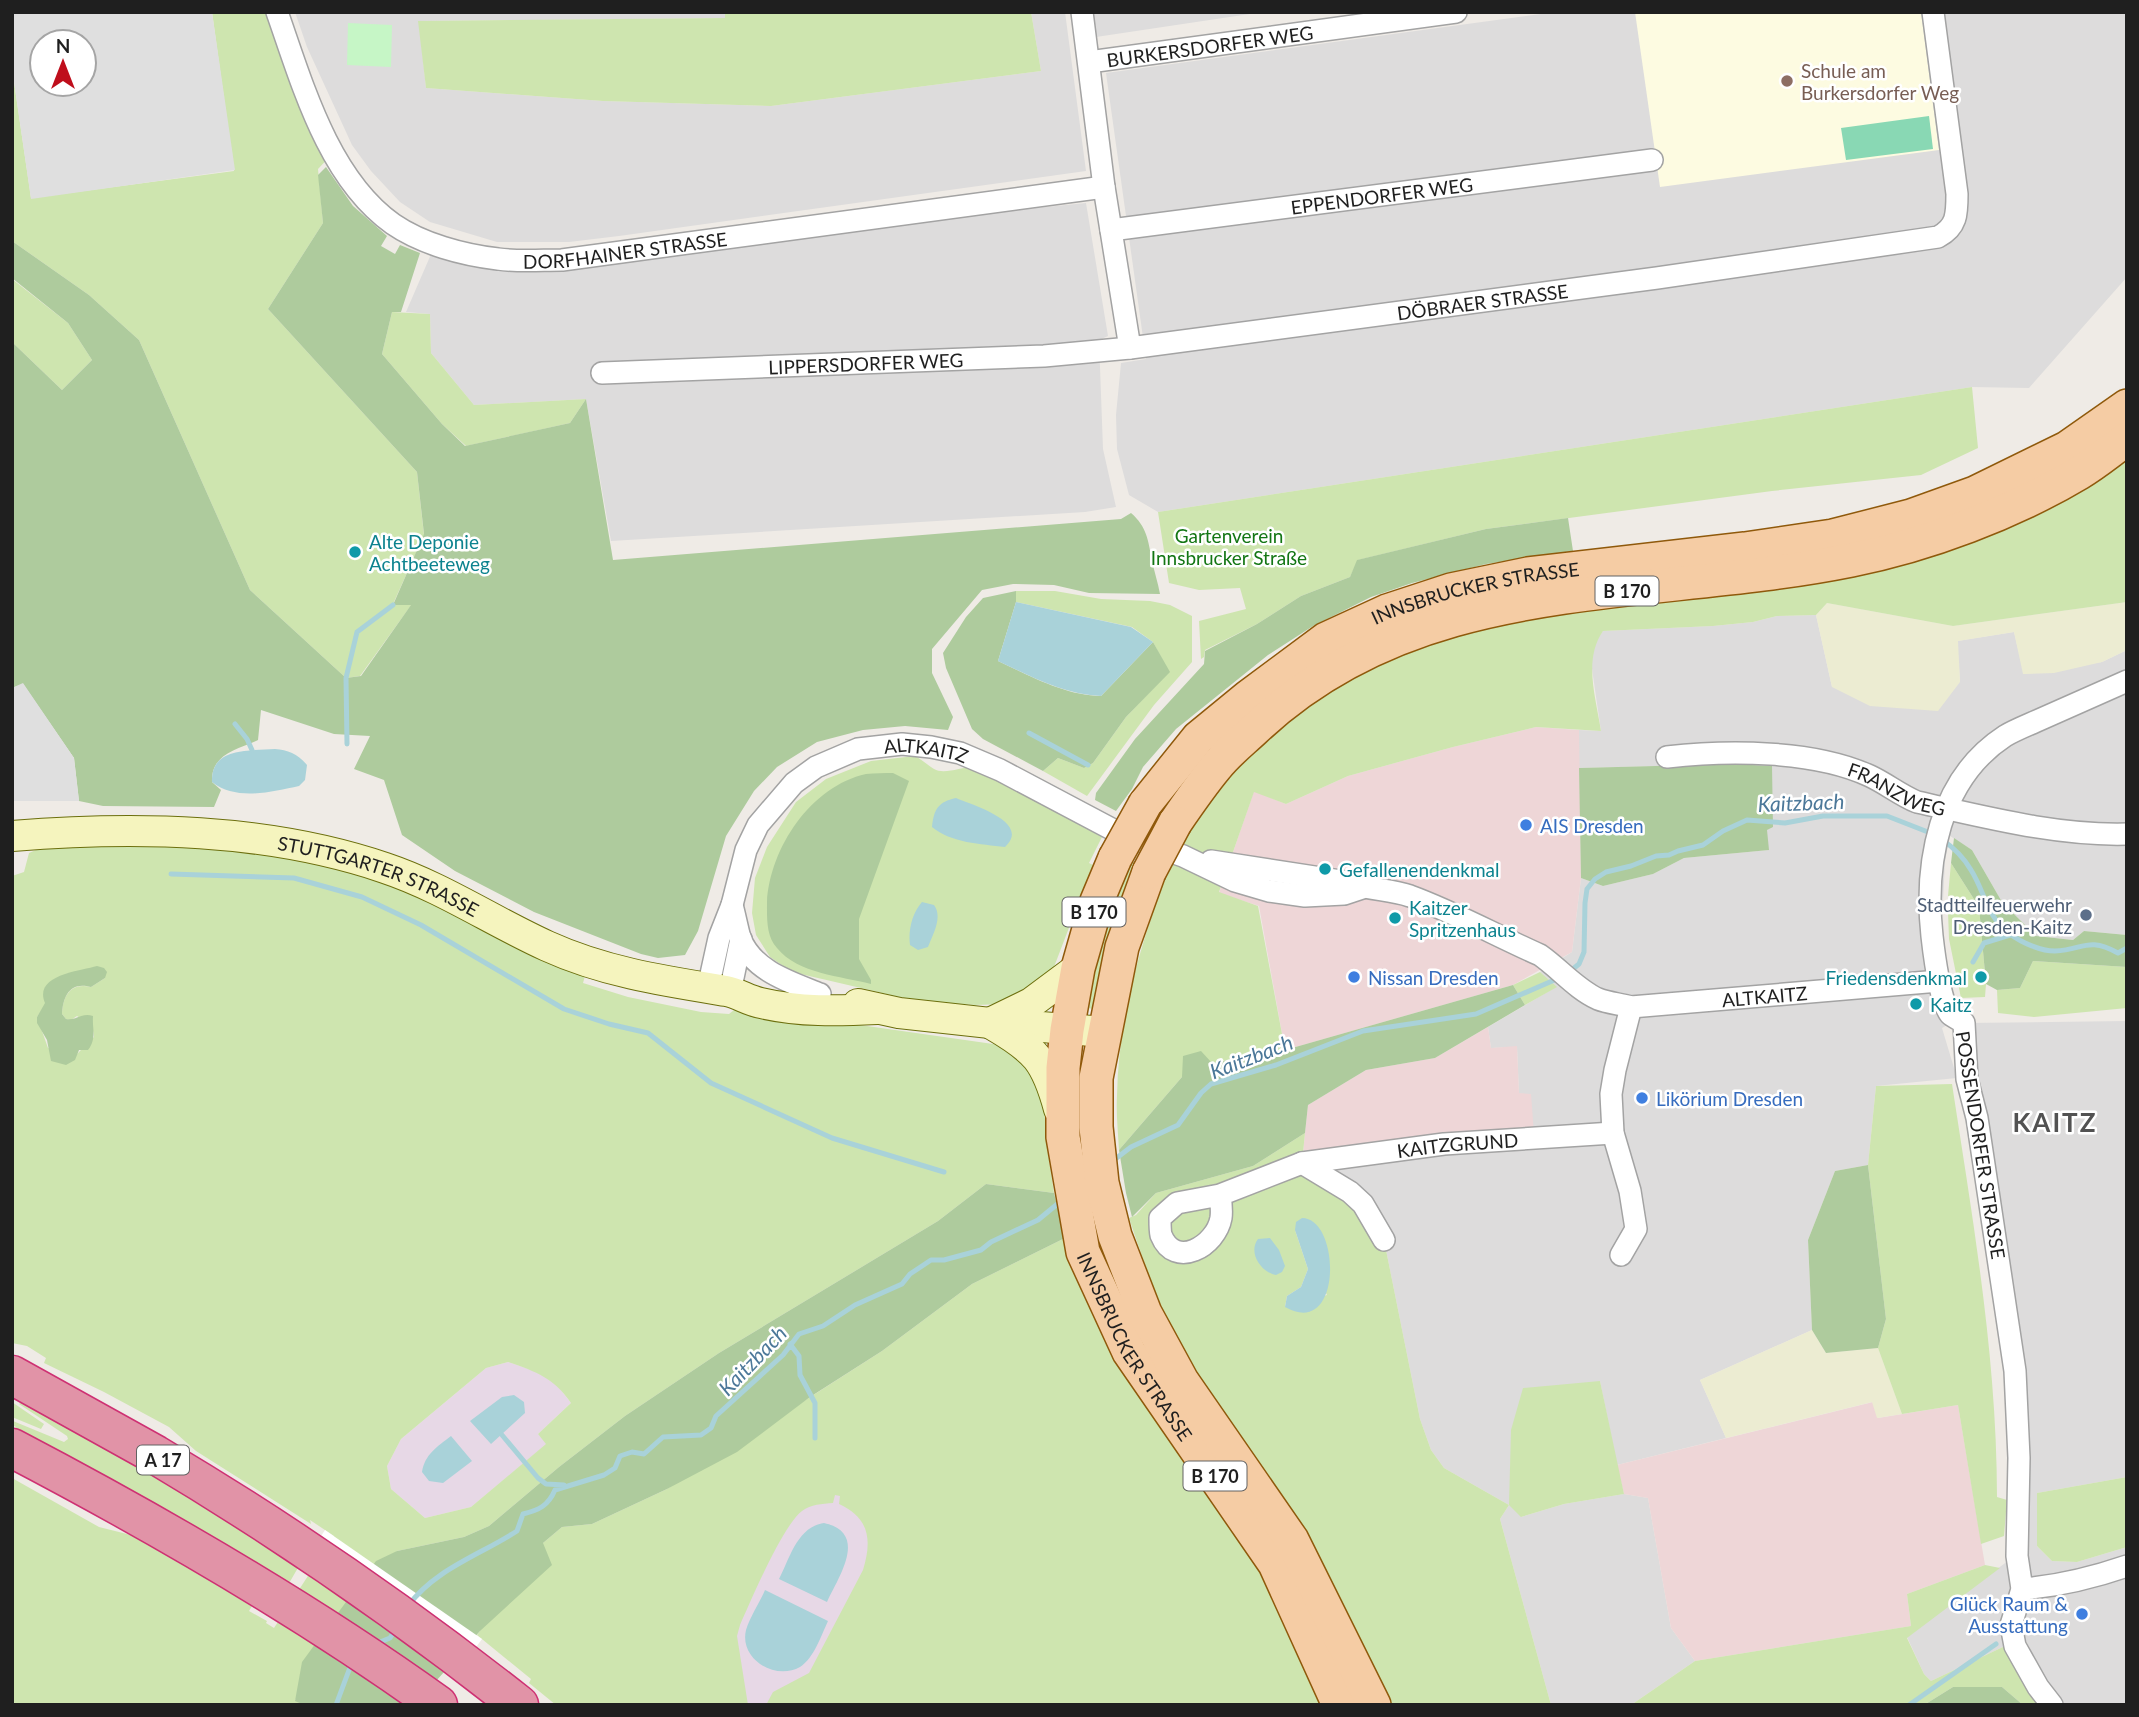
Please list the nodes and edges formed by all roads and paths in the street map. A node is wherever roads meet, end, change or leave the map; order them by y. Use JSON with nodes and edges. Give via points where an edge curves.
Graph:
{"nodes":[{"id":1,"x":277,"y":12,"type":"edge"},
{"id":2,"x":1082,"y":12,"type":"edge"},
{"id":3,"x":1456,"y":12,"type":"edge"},
{"id":4,"x":1933,"y":12,"type":"edge"},
{"id":5,"x":1089,"y":62,"type":"junction"},
{"id":6,"x":1652,"y":160,"type":"dead end"},
{"id":7,"x":1104,"y":187,"type":"junction"},
{"id":8,"x":1111,"y":230,"type":"junction"},
{"id":9,"x":1130,"y":348,"type":"junction"},
{"id":10,"x":602,"y":373,"type":"dead end"},
{"id":11,"x":2127,"y":406,"type":"edge"},
{"id":12,"x":2127,"y":439,"type":"edge"},
{"id":13,"x":2127,"y":681,"type":"edge"},
{"id":14,"x":1667,"y":757,"type":"dead end"},
{"id":15,"x":1947,"y":808,"type":"junction"},
{"id":16,"x":2127,"y":834,"type":"edge"},
{"id":17,"x":12,"y":836,"type":"edge"},
{"id":18,"x":1183,"y":856,"type":"junction"},
{"id":19,"x":1362,"y":888,"type":"junction"},
{"id":20,"x":732,"y":905,"type":"junction"},
{"id":21,"x":741,"y":939,"type":"junction"},
{"id":22,"x":1079,"y":968,"type":"junction"},
{"id":23,"x":1939,"y":981,"type":"junction"},
{"id":24,"x":719,"y":990,"type":"junction"},
{"id":25,"x":820,"y":994,"type":"junction"},
{"id":26,"x":1631,"y":1007,"type":"junction"},
{"id":27,"x":877,"y":1009,"type":"junction"},
{"id":28,"x":990,"y":1023,"type":"junction"},
{"id":29,"x":1067,"y":1030,"type":"junction"},
{"id":30,"x":1105,"y":1032,"type":"junction"},
{"id":31,"x":1062,"y":1127,"type":"junction"},
{"id":32,"x":1613,"y":1133,"type":"junction"},
{"id":33,"x":1302,"y":1163,"type":"junction"},
{"id":34,"x":1220,"y":1195,"type":"dead end"},
{"id":35,"x":1384,"y":1240,"type":"dead end"},
{"id":36,"x":1621,"y":1255,"type":"dead end"},
{"id":37,"x":12,"y":1375,"type":"edge"},
{"id":38,"x":12,"y":1448,"type":"edge"},
{"id":39,"x":2127,"y":1566,"type":"edge"},
{"id":40,"x":2022,"y":1589,"type":"junction"},
{"id":41,"x":437,"y":1704,"type":"edge"},
{"id":42,"x":519,"y":1705,"type":"edge"},
{"id":43,"x":1339,"y":1705,"type":"edge"},
{"id":44,"x":1374,"y":1705,"type":"edge"},
{"id":45,"x":2052,"y":1705,"type":"edge"}],
"edges":[{"from":1,"to":7,"type":"street","name":"DORFHAINER STRASSE","via":[[311,107],[354,186],[405,232],[435,245],[499,260],[562,260]]},
{"from":2,"to":5,"type":"street"},
{"from":3,"to":5,"type":"street","name":"BURKERSDORFER WEG"},
{"from":4,"to":9,"type":"street","name":"DÖBRAER STRASSE","via":[[1957,194],[1954,225],[1938,237]]},
{"from":5,"to":7,"type":"street"},
{"from":6,"to":8,"type":"street","name":"EPPENDORFER WEG"},
{"from":7,"to":8,"type":"street"},
{"from":8,"to":9,"type":"street"},
{"from":9,"to":10,"type":"street","name":"LIPPERSDORFER WEG","via":[[1044,356]]},
{"from":11,"to":22,"type":"main road","name":"INNSBRUCKER STRASSE","number":"B 170","bridge":true,"via":[[2067,448],[1975,492],[1911,516],[1820,538],[1528,574],[1451,590],[1387,611],[1326,639],[1198,738],[1145,804],[1097,901]]},
{"from":12,"to":30,"type":"main road","name":"INNSBRUCKER STRASSE","number":"B 170","bridge":true,"via":[[2079,473],[1996,515],[1920,542],[1853,560],[1768,574],[1524,603],[1448,620],[1335,667],[1280,706],[1217,765],[1175,823],[1149,872],[1122,947]]},
{"from":13,"to":15,"type":"street","name":"POSSENDORFER STRASSE","via":[[2006,735],[1969,770]]},
{"from":14,"to":15,"type":"street","name":"FRANZWEG","via":[[1770,755],[1817,761],[1871,776],[1917,802]]},
{"from":15,"to":16,"type":"street","name":"FRANZWEG","via":[[2049,829]]},
{"from":15,"to":23,"type":"street","name":"POSSENDORFER STRASSE","via":[[1934,851],[1930,888]]},
{"from":17,"to":24,"type":"main road","name":"STUTTGARTER STRASSE","via":[[179,833],[327,851],[435,888],[546,946],[598,967]]},
{"from":18,"to":19,"type":"street","name":"ALTKAITZ"},
{"from":18,"to":19,"type":"street","name":"ALTKAITZ","via":[[1235,881],[1269,891],[1305,896]]},
{"from":18,"to":20,"type":"street","name":"ALTKAITZ","via":[[1121,834],[960,753],[902,744],[836,757],[794,783],[758,825],[746,850]]},
{"from":19,"to":26,"type":"street","name":"ALTKAITZ","via":[[1409,896],[1540,956],[1600,1000]]},
{"from":20,"to":21,"type":"street","name":"ALTKAITZ"},
{"from":20,"to":24,"type":"street","name":"ALTKAITZ","via":[[719,938]]},
{"from":21,"to":24,"type":"street","name":"ALTKAITZ"},
{"from":21,"to":25,"type":"street","name":"ALTKAITZ","via":[[772,975]]},
{"from":22,"to":28,"type":"main road","via":[[1031,1003]]},
{"from":22,"to":29,"type":"main road","name":"INNSBRUCKER STRASSE","number":"B 170"},
{"from":23,"to":26,"type":"street","name":"ALTKAITZ"},
{"from":23,"to":40,"type":"street","name":"POSSENDORFER STRASSE","via":[[1950,1013],[1964,1023],[1967,1079],[2015,1371],[2017,1556]]},
{"from":24,"to":25,"type":"main road","name":"STUTTGARTER STRASSE","via":[[765,988]]},
{"from":24,"to":27,"type":"main road","name":"STUTTGARTER STRASSE","via":[[760,1003],[817,1012]]},
{"from":25,"to":27,"type":"main road","name":"STUTTGARTER STRASSE"},
{"from":26,"to":32,"type":"street","via":[[1611,1094]]},
{"from":27,"to":28,"type":"main road","name":"STUTTGARTER STRASSE"},
{"from":28,"to":29,"type":"main road","name":"STUTTGARTER STRASSE"},
{"from":28,"to":31,"type":"main road","via":[[1039,1059],[1053,1086]]},
{"from":29,"to":30,"type":"main road"},
{"from":29,"to":31,"type":"main road","name":"INNSBRUCKER STRASSE","number":"B 170"},
{"from":30,"to":44,"type":"main road","name":"INNSBRUCKER STRASSE","number":"B 170","via":[[1096,1078],[1102,1183],[1115,1236],[1145,1313],[1182,1381],[1292,1540]]},
{"from":31,"to":43,"type":"main road","name":"INNSBRUCKER STRASSE","number":"B 170","via":[[1083,1252],[1129,1352],[1275,1563]]},
{"from":32,"to":33,"type":"street","name":"KAITZGRUND","via":[[1444,1144]]},
{"from":32,"to":36,"type":"street","via":[[1636,1229]]},
{"from":33,"to":34,"type":"street","name":"KAITZGRUND"},
{"from":33,"to":35,"type":"street","via":[[1363,1204]]},
{"from":37,"to":42,"type":"highway","number":"A 17","via":[[156,1455],[310,1553]]},
{"from":38,"to":41,"type":"highway","via":[[123,1506],[280,1600]]},
{"from":39,"to":40,"type":"street","via":[[2088,1579]]},
{"from":40,"to":45,"type":"street","name":"POSSENDORFER STRASSE","via":[[2011,1625],[2015,1646]]}]}
